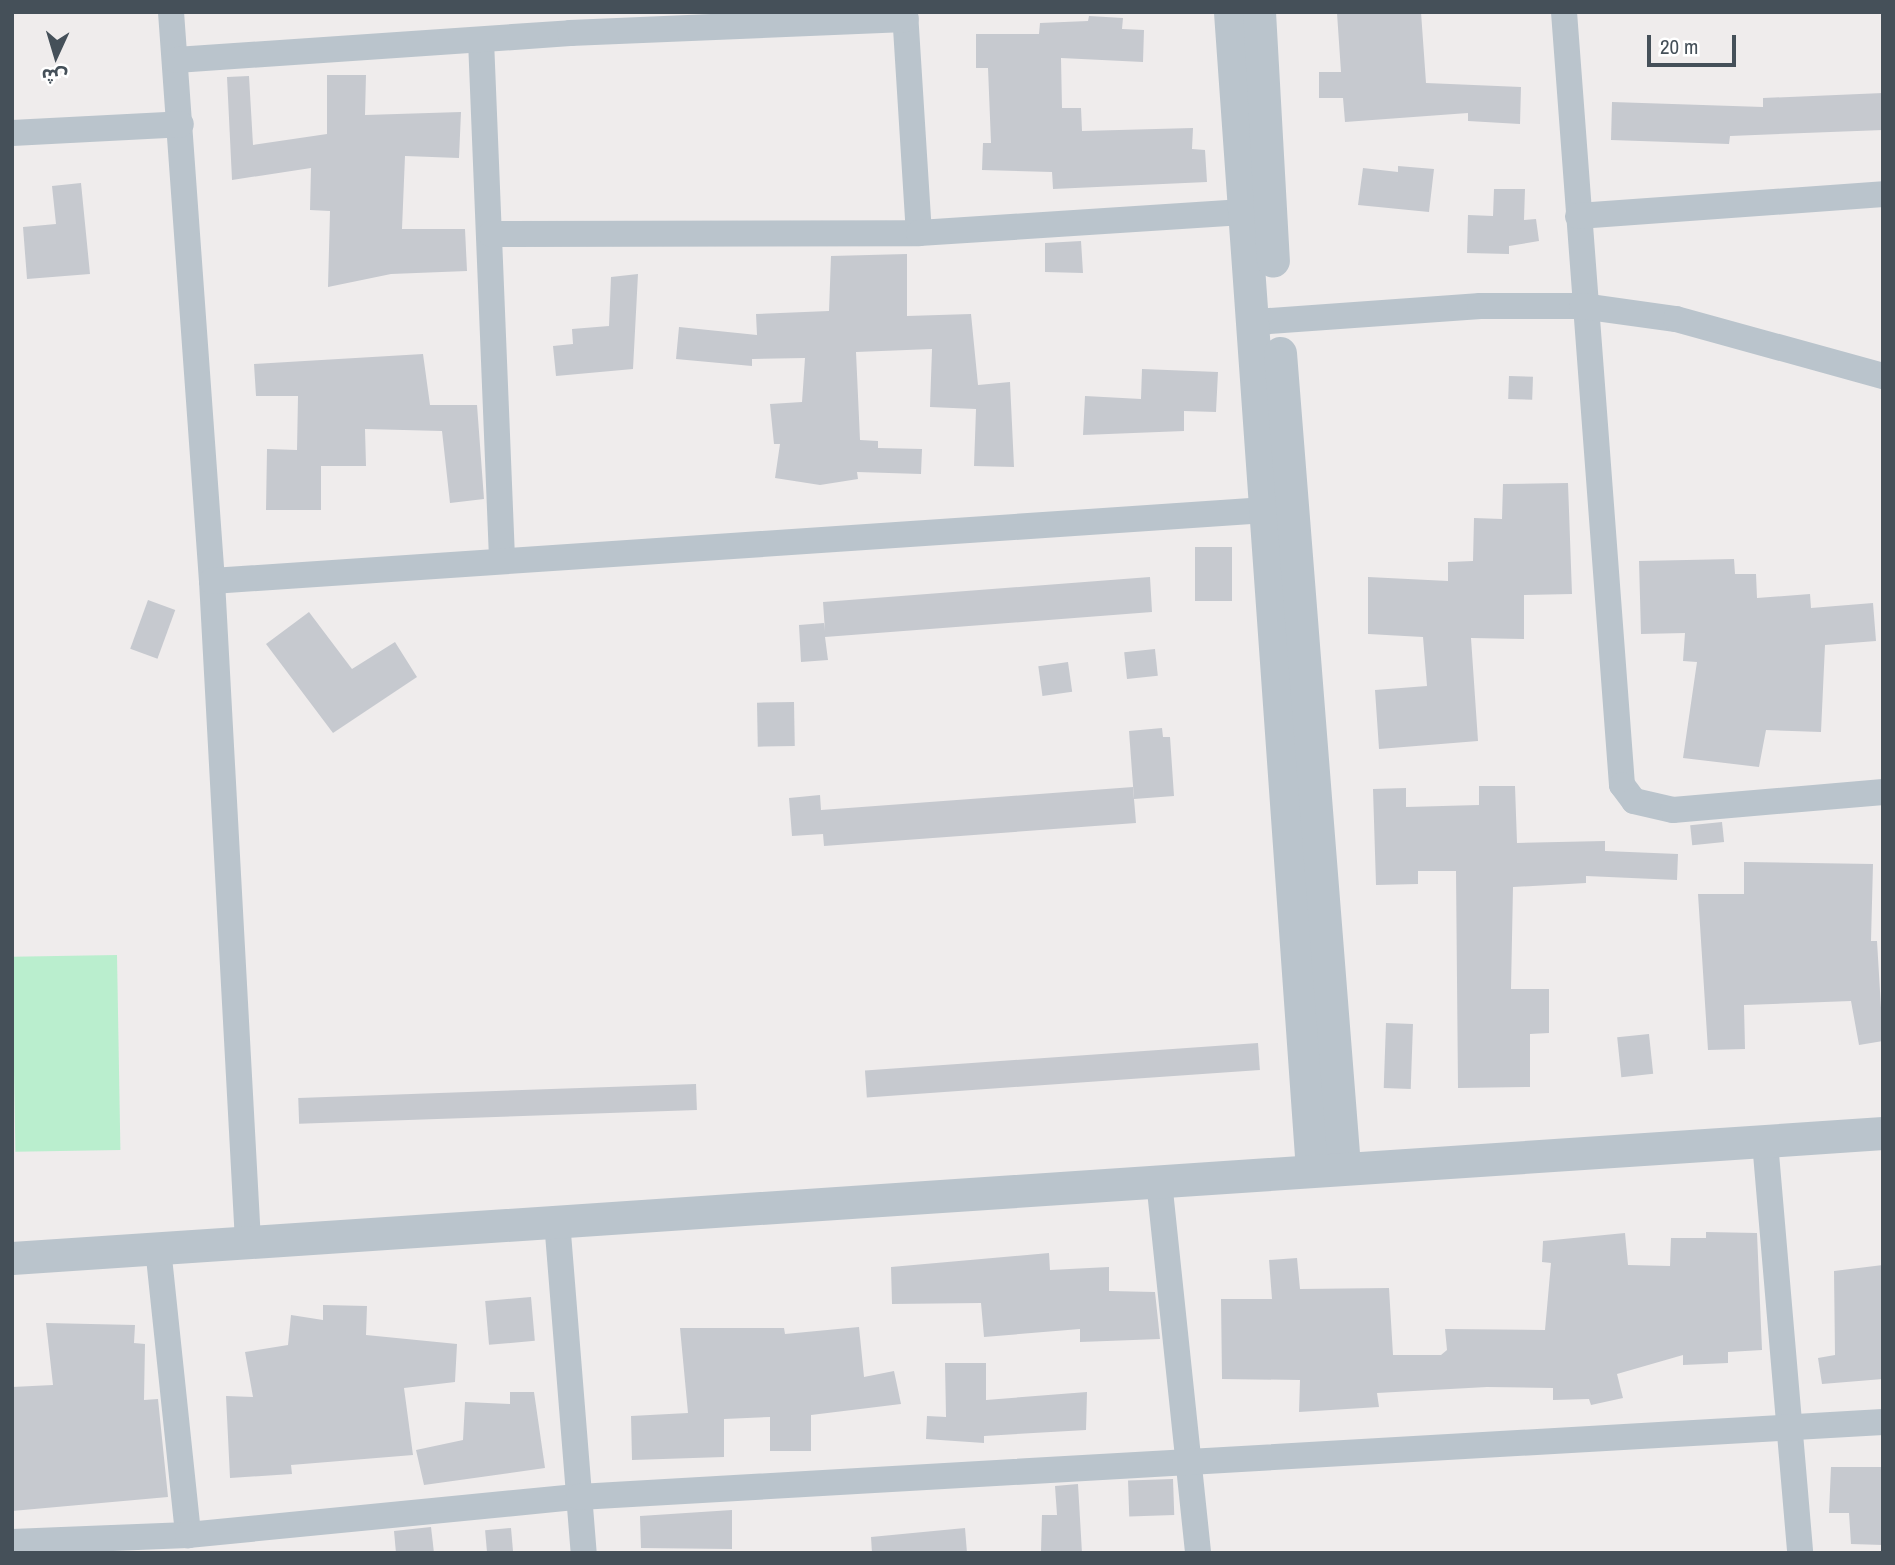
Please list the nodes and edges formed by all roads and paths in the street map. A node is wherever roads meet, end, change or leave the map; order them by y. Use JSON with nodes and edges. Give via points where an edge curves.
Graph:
{"nodes":[{"id":1,"x":171,"y":12,"type":"edge"},
{"id":2,"x":1230,"y":12,"type":"edge"},
{"id":3,"x":1259,"y":12,"type":"edge"},
{"id":4,"x":1564,"y":12,"type":"edge"},
{"id":5,"x":905,"y":16,"type":"edge"},
{"id":6,"x":481,"y":40,"type":"junction"},
{"id":7,"x":176,"y":60,"type":"junction"},
{"id":8,"x":181,"y":124,"type":"junction"},
{"id":9,"x":12,"y":133,"type":"edge"},
{"id":10,"x":1883,"y":194,"type":"edge"},
{"id":11,"x":1256,"y":211,"type":"junction"},
{"id":12,"x":1578,"y":216,"type":"junction"},
{"id":13,"x":919,"y":233,"type":"junction"},
{"id":14,"x":491,"y":234,"type":"junction"},
{"id":15,"x":1582,"y":306,"type":"junction"},
{"id":16,"x":1267,"y":321,"type":"junction"},
{"id":17,"x":1883,"y":376,"type":"edge"},
{"id":18,"x":1266,"y":510,"type":"junction"},
{"id":19,"x":502,"y":558,"type":"junction"},
{"id":20,"x":212,"y":581,"type":"junction"},
{"id":21,"x":1882,"y":800,"type":"edge"},
{"id":22,"x":1883,"y":1133,"type":"edge"},
{"id":23,"x":1765,"y":1142,"type":"junction"},
{"id":24,"x":1328,"y":1168,"type":"junction"},
{"id":25,"x":1159,"y":1181,"type":"junction"},
{"id":26,"x":557,"y":1221,"type":"junction"},
{"id":27,"x":248,"y":1241,"type":"junction"},
{"id":28,"x":158,"y":1248,"type":"junction"},
{"id":29,"x":12,"y":1258,"type":"edge"},
{"id":30,"x":1883,"y":1422,"type":"edge"},
{"id":31,"x":1791,"y":1428,"type":"junction"},
{"id":32,"x":1190,"y":1465,"type":"junction"},
{"id":33,"x":579,"y":1497,"type":"junction"},
{"id":34,"x":188,"y":1535,"type":"junction"},
{"id":35,"x":231,"y":1542,"type":"edge"},
{"id":36,"x":17,"y":1545,"type":"edge"},
{"id":37,"x":584,"y":1553,"type":"edge"},
{"id":38,"x":1198,"y":1553,"type":"edge"},
{"id":39,"x":1800,"y":1553,"type":"edge"}],
"edges":[{"from":1,"to":7,"type":"street"},
{"from":2,"to":11,"type":"street"},
{"from":3,"to":11,"type":"street"},
{"from":4,"to":12,"type":"street"},
{"from":5,"to":6,"type":"street"},
{"from":5,"to":13,"type":"street"},
{"from":6,"to":7,"type":"street"},
{"from":6,"to":14,"type":"street"},
{"from":7,"to":8,"type":"street"},
{"from":8,"to":9,"type":"street"},
{"from":8,"to":20,"type":"street"},
{"from":10,"to":12,"type":"street"},
{"from":11,"to":13,"type":"street"},
{"from":11,"to":16,"type":"street"},
{"from":12,"to":15,"type":"street"},
{"from":13,"to":14,"type":"street"},
{"from":14,"to":19,"type":"street"},
{"from":15,"to":16,"type":"street","via":[[1480,306]]},
{"from":15,"to":17,"type":"street","via":[[1676,319]]},
{"from":15,"to":21,"type":"street","via":[[1622,785],[1634,801],[1673,810]]},
{"from":16,"to":18,"type":"street"},
{"from":16,"to":24,"type":"street"},
{"from":18,"to":19,"type":"street"},
{"from":18,"to":24,"type":"street"},
{"from":19,"to":20,"type":"street"},
{"from":20,"to":27,"type":"street"},
{"from":22,"to":23,"type":"street"},
{"from":23,"to":24,"type":"street"},
{"from":23,"to":31,"type":"street"},
{"from":24,"to":25,"type":"street"},
{"from":25,"to":26,"type":"street"},
{"from":25,"to":32,"type":"street"},
{"from":26,"to":27,"type":"street"},
{"from":26,"to":33,"type":"street"},
{"from":27,"to":28,"type":"street"},
{"from":28,"to":29,"type":"street"},
{"from":28,"to":34,"type":"street"},
{"from":30,"to":31,"type":"street"},
{"from":31,"to":32,"type":"street"},
{"from":31,"to":39,"type":"street"},
{"from":32,"to":33,"type":"street"},
{"from":32,"to":38,"type":"street"},
{"from":33,"to":35,"type":"street"},
{"from":33,"to":37,"type":"street"},
{"from":34,"to":35,"type":"street"},
{"from":34,"to":36,"type":"street"}]}
